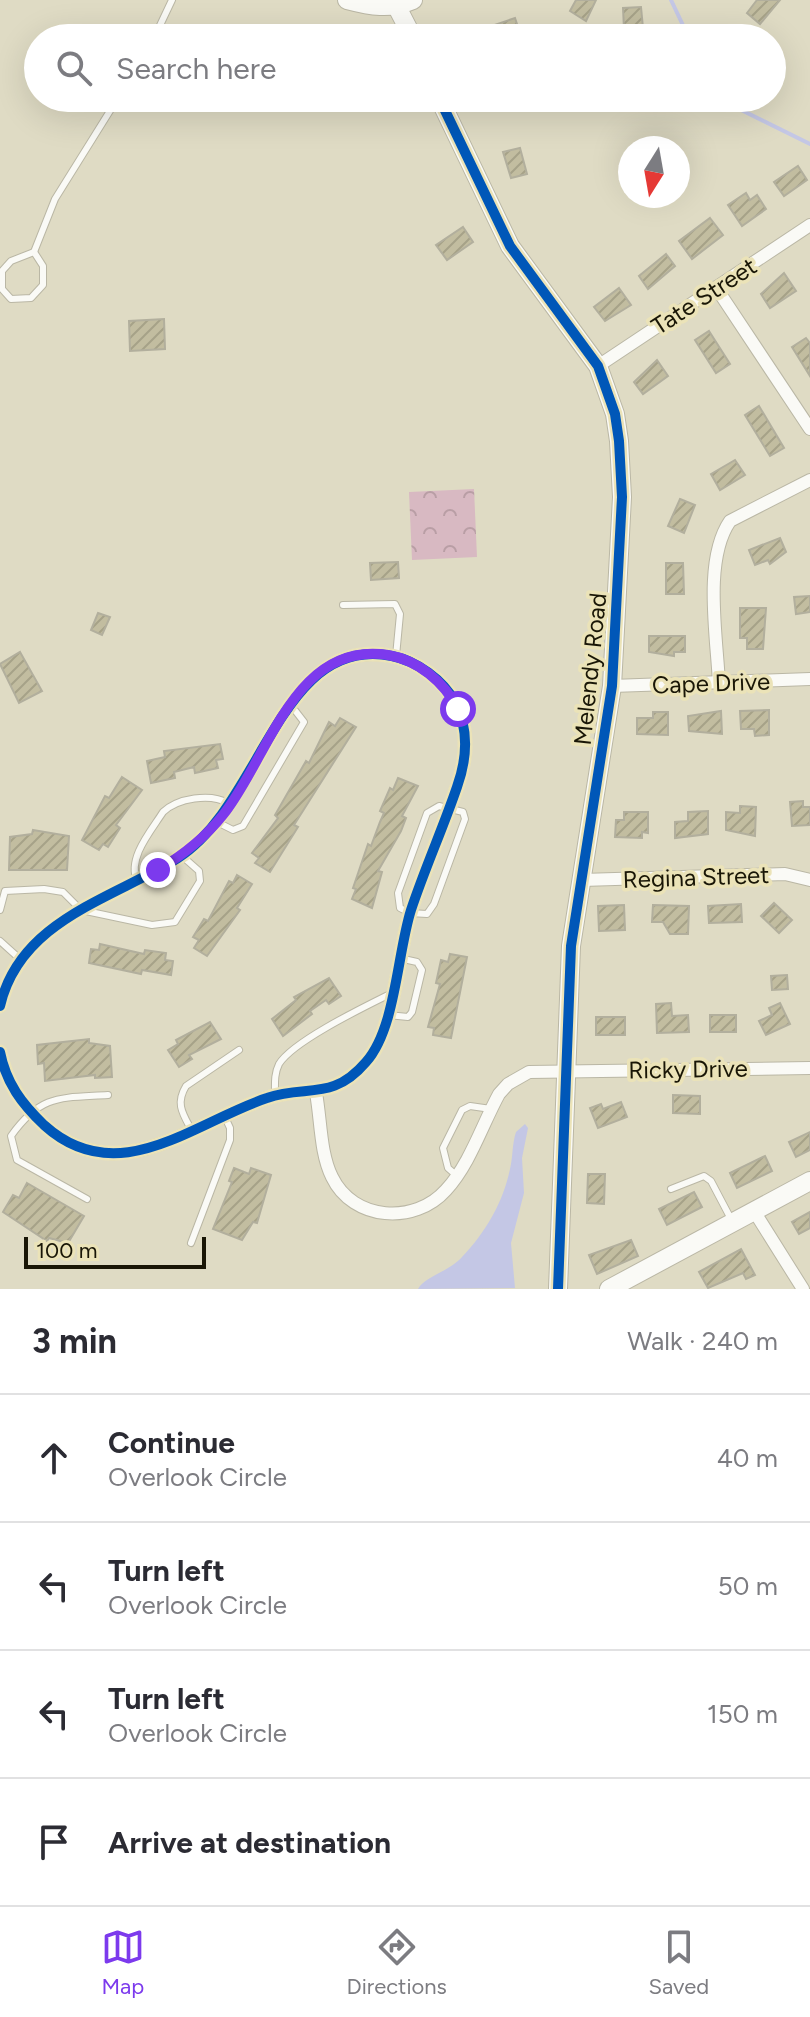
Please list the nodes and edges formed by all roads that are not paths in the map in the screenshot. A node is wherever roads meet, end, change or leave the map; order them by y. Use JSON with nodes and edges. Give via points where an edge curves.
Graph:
{"nodes":[{"id":1,"x":172,"y":0,"type":"edge"},
{"id":2,"x":347,"y":0,"type":"edge"},
{"id":3,"x":405,"y":3,"type":"edge"},
{"id":4,"x":161,"y":24,"type":"edge"},
{"id":5,"x":410,"y":24,"type":"edge"},
{"id":6,"x":109,"y":112,"type":"edge"},
{"id":7,"x":446,"y":112,"type":"edge"},
{"id":8,"x":810,"y":225,"type":"edge"},
{"id":9,"x":34,"y":252,"type":"junction"},
{"id":10,"x":717,"y":289,"type":"junction"},
{"id":11,"x":598,"y":366,"type":"junction"},
{"id":12,"x":810,"y":429,"type":"edge"},
{"id":13,"x":810,"y":480,"type":"edge"},
{"id":14,"x":343,"y":605,"type":"dead end"},
{"id":15,"x":396,"y":656,"type":"junction"},
{"id":16,"x":810,"y":679,"type":"edge"},
{"id":17,"x":719,"y":684,"type":"junction"},
{"id":18,"x":612,"y":686,"type":"junction"},
{"id":19,"x":290,"y":704,"type":"junction"},
{"id":20,"x":231,"y":805,"type":"junction"},
{"id":21,"x":451,"y":806,"type":"junction"},
{"id":22,"x":217,"y":822,"type":"junction"},
{"id":23,"x":182,"y":856,"type":"junction"},
{"id":24,"x":582,"y":880,"type":"junction"},
{"id":25,"x":810,"y":880,"type":"edge"},
{"id":26,"x":137,"y":881,"type":"junction"},
{"id":27,"x":0,"y":910,"type":"edge"},
{"id":28,"x":81,"y":910,"type":"junction"},
{"id":29,"x":410,"y":913,"type":"junction"},
{"id":30,"x":0,"y":941,"type":"edge"},
{"id":31,"x":399,"y":958,"type":"junction"},
{"id":32,"x":20,"y":959,"type":"junction"},
{"id":33,"x":392,"y":993,"type":"junction"},
{"id":34,"x":1,"y":996,"type":"edge"},
{"id":35,"x":387,"y":1015,"type":"junction"},
{"id":36,"x":239,"y":1050,"type":"dead end"},
{"id":37,"x":0,"y":1052,"type":"edge"},
{"id":38,"x":810,"y":1068,"type":"edge"},
{"id":39,"x":567,"y":1070,"type":"junction"},
{"id":40,"x":316,"y":1093,"type":"junction"},
{"id":41,"x":108,"y":1095,"type":"dead end"},
{"id":42,"x":275,"y":1095,"type":"junction"},
{"id":43,"x":491,"y":1109,"type":"junction"},
{"id":44,"x":30,"y":1112,"type":"junction"},
{"id":45,"x":224,"y":1115,"type":"junction"},
{"id":46,"x":192,"y":1131,"type":"junction"},
{"id":47,"x":457,"y":1175,"type":"junction"},
{"id":48,"x":810,"y":1181,"type":"edge"},
{"id":49,"x":671,"y":1189,"type":"dead end"},
{"id":50,"x":87,"y":1199,"type":"dead end"},
{"id":51,"x":754,"y":1211,"type":"junction"},
{"id":52,"x":733,"y":1222,"type":"junction"},
{"id":53,"x":191,"y":1243,"type":"dead end"},
{"id":54,"x":558,"y":1289,"type":"edge"},
{"id":55,"x":609,"y":1289,"type":"edge"},
{"id":56,"x":803,"y":1289,"type":"edge"}],
"edges":[{"from":1,"to":4,"type":"lane"},
{"from":2,"to":3,"type":"street"},
{"from":3,"to":5,"type":"street"},
{"from":6,"to":9,"type":"lane","via":[[55,199]]},
{"from":7,"to":11,"type":"street","name":"Melendy Road","via":[[510,246]]},
{"from":8,"to":10,"type":"street","name":"Tate Street"},
{"from":9,"to":9,"type":"lane","via":[[11,261],[2,271],[2,289],[11,299],[31,298],[43,285],[43,266]]},
{"from":10,"to":11,"type":"street","name":"Tate Street"},
{"from":10,"to":12,"type":"street"},
{"from":11,"to":18,"type":"street","name":"Melendy Road","via":[[615,414],[622,469]]},
{"from":13,"to":17,"type":"street","via":[[730,521],[722,533],[715,587]]},
{"from":14,"to":15,"type":"lane","via":[[395,604],[400,614]]},
{"from":15,"to":19,"type":"street","via":[[367,653],[339,659],[316,673]]},
{"from":15,"to":21,"type":"street","via":[[433,676],[458,709],[465,751]]},
{"from":16,"to":17,"type":"street","name":"Cape Drive"},
{"from":17,"to":18,"type":"street","name":"Cape Drive"},
{"from":18,"to":24,"type":"street","name":"Melendy Road"},
{"from":19,"to":20,"type":"street"},
{"from":19,"to":22,"type":"lane","via":[[304,722],[243,826],[233,830]]},
{"from":20,"to":22,"type":"street"},
{"from":20,"to":26,"type":"lane","via":[[206,797],[169,806],[135,860]]},
{"from":21,"to":29,"type":"street"},
{"from":21,"to":29,"type":"lane","via":[[431,809],[422,826],[398,893],[400,908]]},
{"from":21,"to":29,"type":"lane","via":[[465,819],[434,904],[427,914]]},
{"from":22,"to":23,"type":"street"},
{"from":23,"to":26,"type":"street"},
{"from":23,"to":28,"type":"lane","via":[[199,871],[200,881],[175,922],[152,925]]},
{"from":24,"to":25,"type":"street","name":"Regina Street","via":[[785,874]]},
{"from":24,"to":39,"type":"street","name":"Melendy Road","via":[[571,946]]},
{"from":26,"to":28,"type":"street"},
{"from":27,"to":28,"type":"lane","via":[[5,891],[11,888],[63,892]]},
{"from":28,"to":32,"type":"street","via":[[44,934]]},
{"from":29,"to":31,"type":"street"},
{"from":30,"to":32,"type":"lane"},
{"from":31,"to":33,"type":"street"},
{"from":31,"to":35,"type":"lane","via":[[417,962],[422,970],[412,1012],[408,1017]]},
{"from":32,"to":34,"type":"street"},
{"from":33,"to":35,"type":"street"},
{"from":33,"to":42,"type":"lane","via":[[351,1013],[284,1058],[274,1079]]},
{"from":35,"to":40,"type":"street","via":[[367,1061]]},
{"from":36,"to":46,"type":"lane","via":[[186,1086],[179,1108]]},
{"from":37,"to":44,"type":"street","via":[[13,1089]]},
{"from":38,"to":39,"type":"street","name":"Ricky Drive"},
{"from":39,"to":43,"type":"street","name":"Ricky Drive","via":[[518,1077]]},
{"from":39,"to":54,"type":"street","name":"Melendy Road"},
{"from":40,"to":42,"type":"street"},
{"from":40,"to":47,"type":"street","name":"Ricky Drive","via":[[333,1179],[364,1208],[392,1214],[421,1210]]},
{"from":41,"to":44,"type":"lane","via":[[52,1099]]},
{"from":42,"to":45,"type":"street"},
{"from":43,"to":47,"type":"street","name":"Ricky Drive"},
{"from":43,"to":47,"type":"lane","via":[[462,1110],[443,1148],[448,1168]]},
{"from":44,"to":46,"type":"street","via":[[63,1138],[103,1152],[146,1150]]},
{"from":44,"to":50,"type":"lane","via":[[11,1136],[17,1160]]},
{"from":45,"to":46,"type":"street"},
{"from":45,"to":53,"type":"lane","via":[[230,1140]]},
{"from":48,"to":51,"type":"street"},
{"from":49,"to":52,"type":"lane","via":[[704,1176]]},
{"from":51,"to":52,"type":"street"},
{"from":51,"to":56,"type":"street"},
{"from":52,"to":55,"type":"street"}]}
